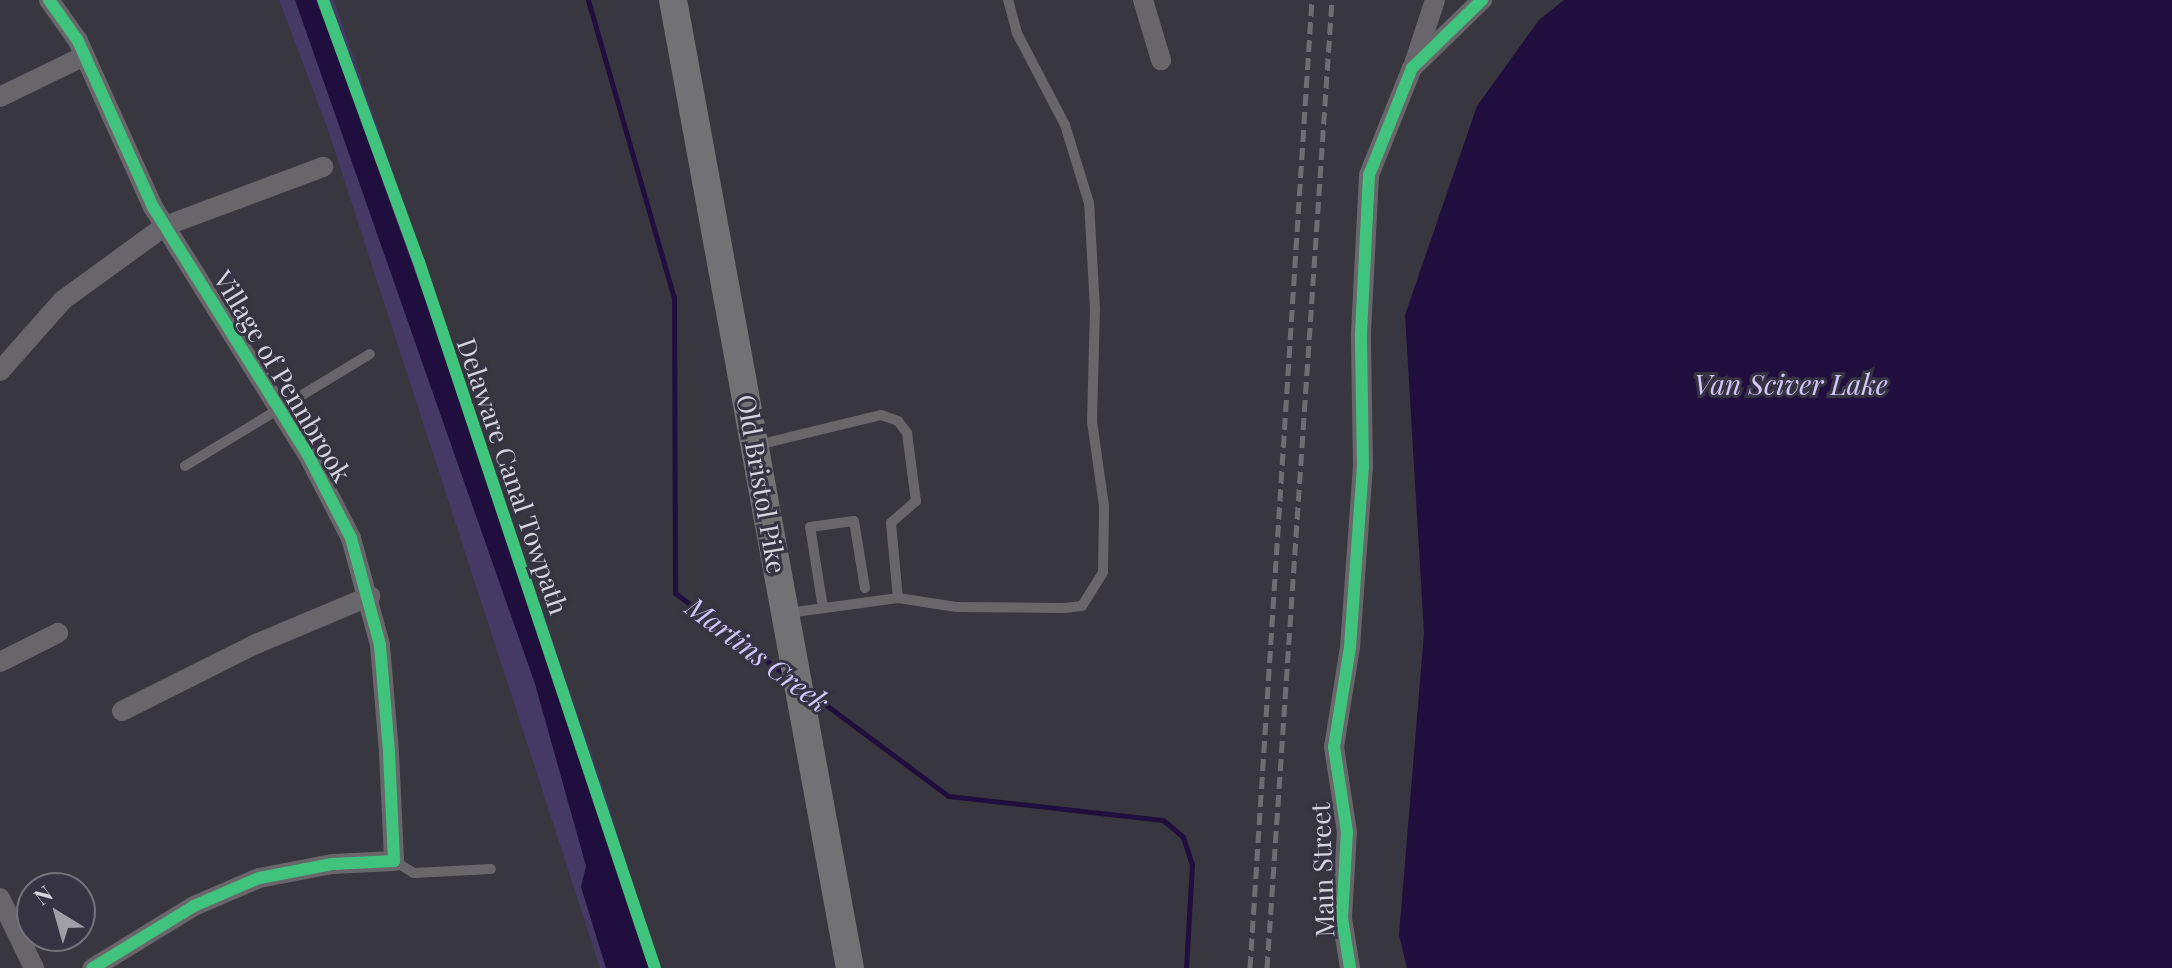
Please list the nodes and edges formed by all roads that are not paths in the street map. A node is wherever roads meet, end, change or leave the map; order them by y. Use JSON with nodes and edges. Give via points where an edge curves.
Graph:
{"nodes":[{"id":1,"x":49,"y":0,"type":"edge"},
{"id":2,"x":673,"y":0,"type":"edge"},
{"id":3,"x":1008,"y":0,"type":"edge"},
{"id":4,"x":1435,"y":0,"type":"edge"},
{"id":5,"x":1482,"y":0,"type":"edge"},
{"id":6,"x":1145,"y":4,"type":"edge"},
{"id":7,"x":84,"y":56,"type":"junction"},
{"id":8,"x":1161,"y":60,"type":"dead end"},
{"id":9,"x":1412,"y":68,"type":"junction"},
{"id":10,"x":0,"y":97,"type":"edge"},
{"id":11,"x":323,"y":167,"type":"dead end"},
{"id":12,"x":165,"y":226,"type":"junction"},
{"id":13,"x":370,"y":354,"type":"dead end"},
{"id":14,"x":0,"y":371,"type":"edge"},
{"id":15,"x":278,"y":409,"type":"junction"},
{"id":16,"x":755,"y":445,"type":"junction"},
{"id":17,"x":185,"y":466,"type":"dead end"},
{"id":18,"x":865,"y":588,"type":"dead end"},
{"id":19,"x":370,"y":596,"type":"junction"},
{"id":20,"x":898,"y":598,"type":"junction"},
{"id":21,"x":823,"y":608,"type":"junction"},
{"id":22,"x":785,"y":614,"type":"junction"},
{"id":23,"x":58,"y":633,"type":"dead end"},
{"id":24,"x":0,"y":662,"type":"edge"},
{"id":25,"x":122,"y":711,"type":"dead end"},
{"id":26,"x":394,"y":861,"type":"junction"},
{"id":27,"x":491,"y":869,"type":"dead end"},
{"id":28,"x":0,"y":898,"type":"edge"},
{"id":29,"x":34,"y":968,"type":"edge"},
{"id":30,"x":93,"y":968,"type":"edge"},
{"id":31,"x":850,"y":968,"type":"edge"},
{"id":32,"x":1350,"y":968,"type":"edge"}],
"edges":[{"from":1,"to":7,"type":"street","name":"Village of Pennbrook"},
{"from":2,"to":16,"type":"main road","name":"Old Bristol Pike"},
{"from":3,"to":20,"type":"lane","via":[[1017,33],[1065,125],[1089,203],[1095,309],[1092,422],[1104,506],[1103,572],[1082,606],[956,607]]},
{"from":4,"to":9,"type":"street","name":"Main Street"},
{"from":5,"to":9,"type":"street"},
{"from":6,"to":8,"type":"street"},
{"from":7,"to":10,"type":"street"},
{"from":7,"to":12,"type":"street","name":"Village of Pennbrook"},
{"from":9,"to":32,"type":"street","name":"Main Street","via":[[1369,175],[1361,333],[1363,467],[1350,647],[1334,747],[1347,832],[1342,918]]},
{"from":11,"to":12,"type":"street"},
{"from":12,"to":14,"type":"street","via":[[63,300]]},
{"from":12,"to":15,"type":"street","name":"Village of Pennbrook"},
{"from":13,"to":15,"type":"lane"},
{"from":15,"to":17,"type":"lane"},
{"from":15,"to":19,"type":"street","name":"Village of Pennbrook","via":[[333,500]]},
{"from":16,"to":20,"type":"lane","via":[[837,422],[881,415],[898,421],[907,433],[916,501],[891,523]]},
{"from":16,"to":22,"type":"main road","name":"Old Bristol Pike"},
{"from":18,"to":21,"type":"lane","via":[[854,521],[810,527]]},
{"from":19,"to":25,"type":"street","via":[[256,644]]},
{"from":19,"to":26,"type":"street","name":"Village of Pennbrook","via":[[381,661]]},
{"from":20,"to":21,"type":"lane"},
{"from":21,"to":22,"type":"lane"},
{"from":22,"to":31,"type":"main road","name":"Old Bristol Pike"},
{"from":23,"to":24,"type":"street"},
{"from":26,"to":27,"type":"lane","via":[[414,873]]},
{"from":26,"to":30,"type":"street","via":[[332,864],[259,878],[194,906]]},
{"from":28,"to":29,"type":"street"}]}
